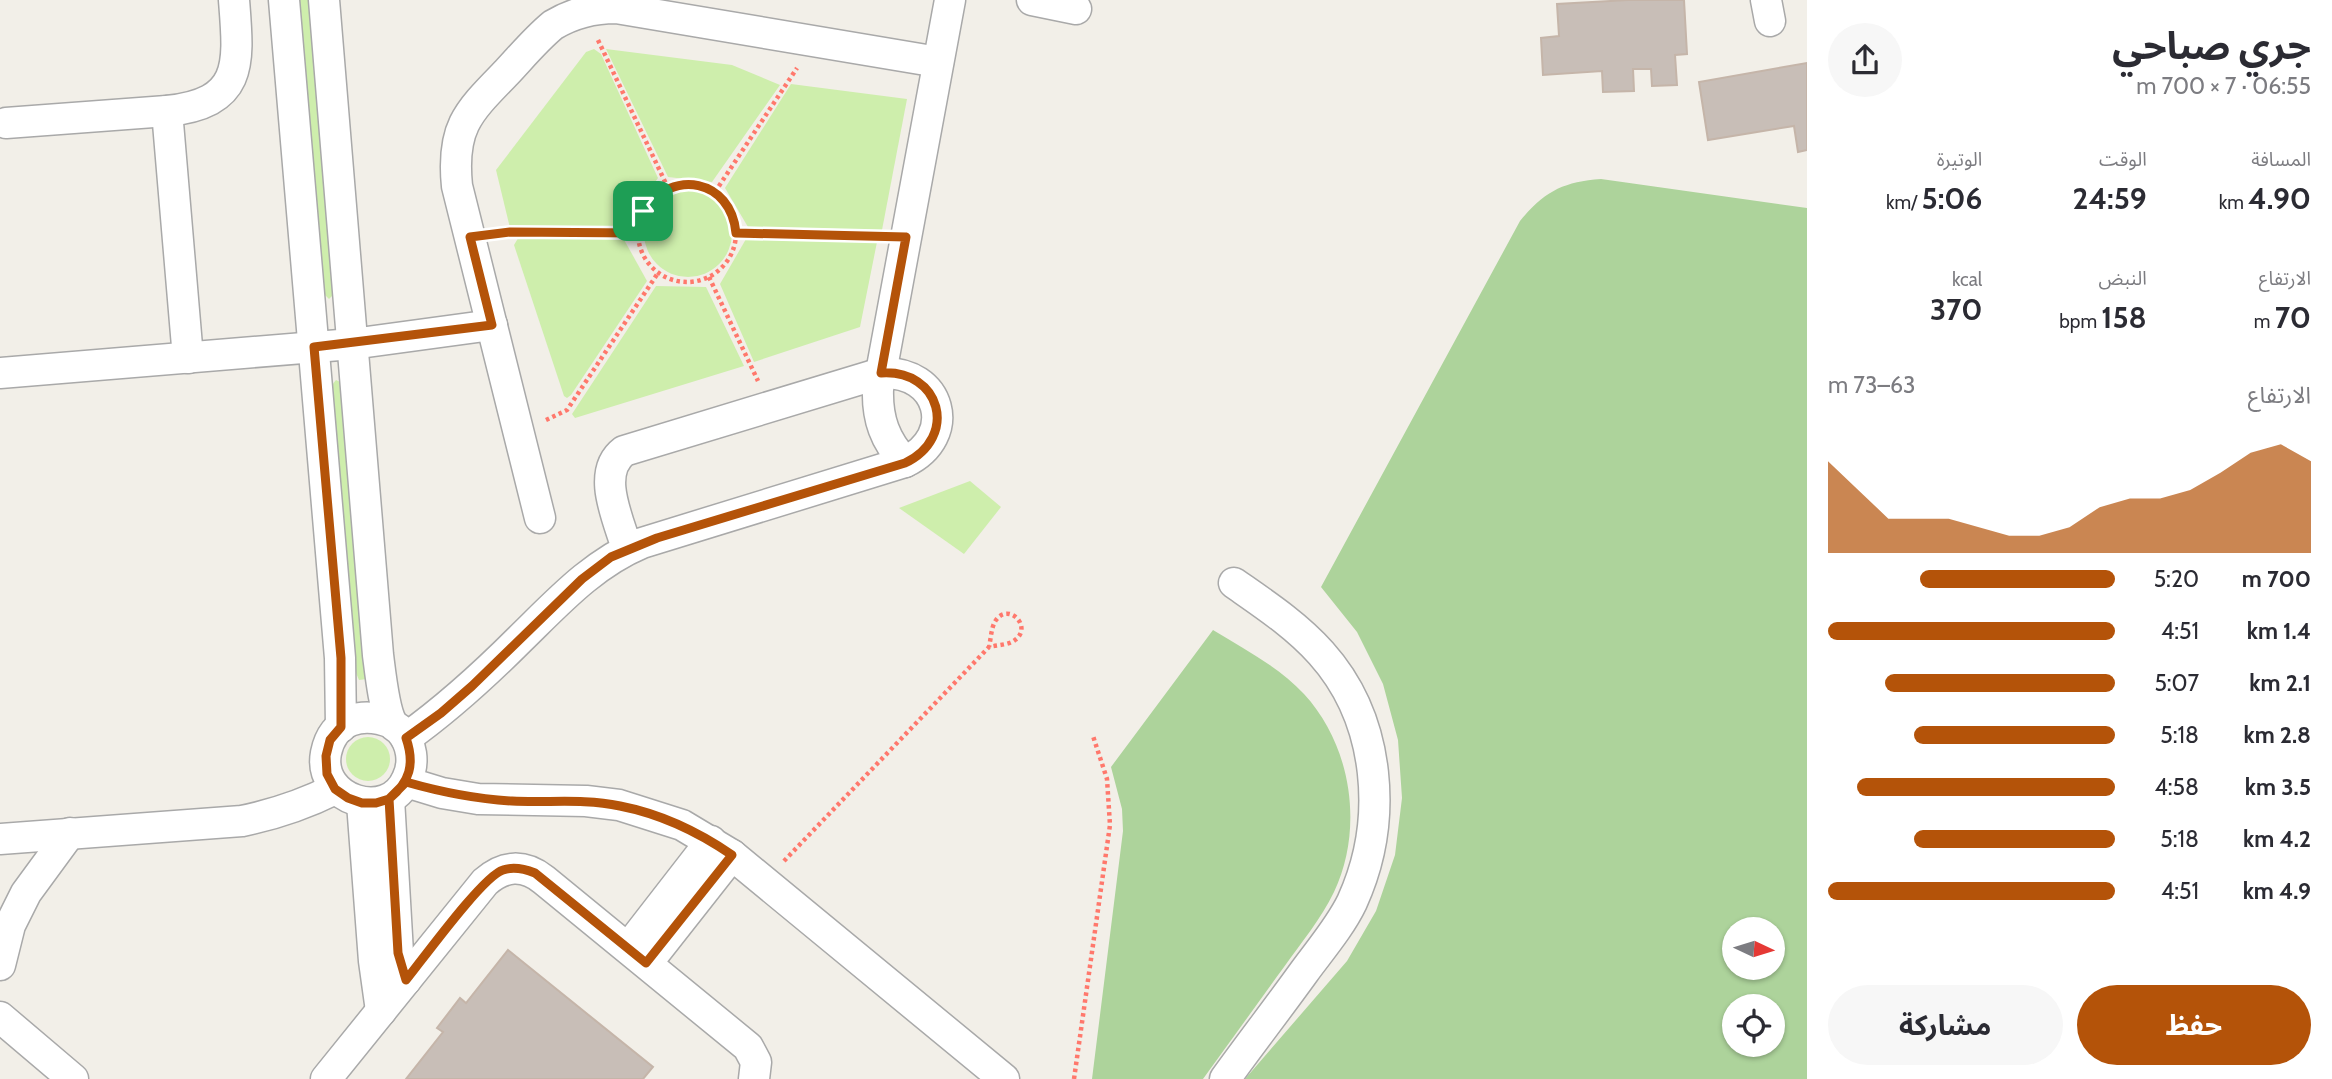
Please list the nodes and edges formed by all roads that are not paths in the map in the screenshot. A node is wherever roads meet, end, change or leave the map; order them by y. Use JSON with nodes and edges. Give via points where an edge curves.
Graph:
{"nodes":[{"id":1,"x":234,"y":0,"type":"edge"},
{"id":2,"x":284,"y":0,"type":"edge"},
{"id":3,"x":324,"y":0,"type":"edge"},
{"id":4,"x":950,"y":0,"type":"edge"},
{"id":5,"x":1032,"y":0,"type":"edge"},
{"id":6,"x":1076,"y":9,"type":"dead end"},
{"id":7,"x":939,"y":62,"type":"junction"},
{"id":8,"x":167,"y":111,"type":"junction"},
{"id":9,"x":6,"y":123,"type":"dead end"},
{"id":10,"x":492,"y":325,"type":"junction"},
{"id":11,"x":352,"y":344,"type":"junction"},
{"id":12,"x":314,"y":347,"type":"junction"},
{"id":13,"x":188,"y":358,"type":"junction"},
{"id":14,"x":0,"y":373,"type":"edge"},
{"id":15,"x":881,"y":373,"type":"junction"},
{"id":16,"x":905,"y":463,"type":"junction"},
{"id":17,"x":540,"y":518,"type":"dead end"},
{"id":18,"x":627,"y":549,"type":"junction"},
{"id":19,"x":1234,"y":583,"type":"dead end"},
{"id":20,"x":341,"y":727,"type":"junction"},
{"id":21,"x":399,"y":731,"type":"junction"},
{"id":22,"x":335,"y":789,"type":"junction"},
{"id":23,"x":386,"y":795,"type":"junction"},
{"id":24,"x":70,"y":833,"type":"junction"},
{"id":25,"x":0,"y":839,"type":"edge"},
{"id":26,"x":721,"y":848,"type":"junction"},
{"id":27,"x":637,"y":955,"type":"junction"},
{"id":28,"x":0,"y":965,"type":"edge"},
{"id":29,"x":406,"y":980,"type":"junction"},
{"id":30,"x":381,"y":1011,"type":"junction"},
{"id":31,"x":0,"y":1017,"type":"edge"},
{"id":32,"x":73,"y":1079,"type":"edge"},
{"id":33,"x":326,"y":1079,"type":"edge"},
{"id":34,"x":754,"y":1079,"type":"edge"},
{"id":35,"x":1004,"y":1079,"type":"edge"},
{"id":36,"x":1225,"y":1079,"type":"edge"}],
"edges":[{"from":1,"to":8,"type":"lane","via":[[237,59],[232,77],[221,93],[206,103]]},
{"from":2,"to":12,"type":"lane"},
{"from":3,"to":11,"type":"lane"},
{"from":4,"to":7,"type":"lane"},
{"from":5,"to":6,"type":"lane"},
{"from":7,"to":10,"type":"lane","via":[[616,8],[585,10],[561,20],[472,108],[457,146],[457,186]]},
{"from":7,"to":15,"type":"lane"},
{"from":8,"to":9,"type":"lane"},
{"from":8,"to":13,"type":"lane"},
{"from":10,"to":11,"type":"lane"},
{"from":10,"to":17,"type":"lane"},
{"from":11,"to":12,"type":"lane"},
{"from":11,"to":21,"type":"lane","via":[[377,643],[383,689]]},
{"from":12,"to":13,"type":"lane"},
{"from":12,"to":20,"type":"lane","via":[[341,658]]},
{"from":13,"to":14,"type":"lane"},
{"from":15,"to":16,"type":"lane","via":[[880,421]]},
{"from":15,"to":16,"type":"lane","via":[[918,381],[937,412],[937,426],[926,449]]},
{"from":15,"to":18,"type":"lane","via":[[632,447],[617,456],[609,483]]},
{"from":16,"to":18,"type":"lane"},
{"from":18,"to":21,"type":"lane","via":[[582,579],[441,713]]},
{"from":19,"to":36,"type":"lane","via":[[1321,653],[1347,690],[1364,731],[1374,774],[1375,818],[1367,862],[1351,904]]},
{"from":20,"to":21,"type":"lane","via":[[365,716],[379,718]]},
{"from":20,"to":22,"type":"lane","via":[[330,740],[326,756],[327,774]]},
{"from":21,"to":23,"type":"lane","via":[[411,753],[411,768]]},
{"from":22,"to":23,"type":"lane","via":[[348,798]]},
{"from":22,"to":24,"type":"lane","via":[[275,814],[242,821]]},
{"from":23,"to":26,"type":"lane","via":[[442,793],[478,799],[619,805],[682,825]]},
{"from":23,"to":29,"type":"lane","via":[[398,953]]},
{"from":23,"to":30,"type":"lane","via":[[374,961]]},
{"from":24,"to":25,"type":"lane"},
{"from":24,"to":28,"type":"lane","via":[[26,892],[10,925]]},
{"from":26,"to":27,"type":"lane"},
{"from":26,"to":35,"type":"lane"},
{"from":27,"to":29,"type":"lane","via":[[535,873],[503,869],[485,882]]},
{"from":27,"to":34,"type":"lane","via":[[748,1046],[756,1062]]},
{"from":29,"to":30,"type":"lane"},
{"from":30,"to":33,"type":"lane"},
{"from":31,"to":32,"type":"lane"}]}
